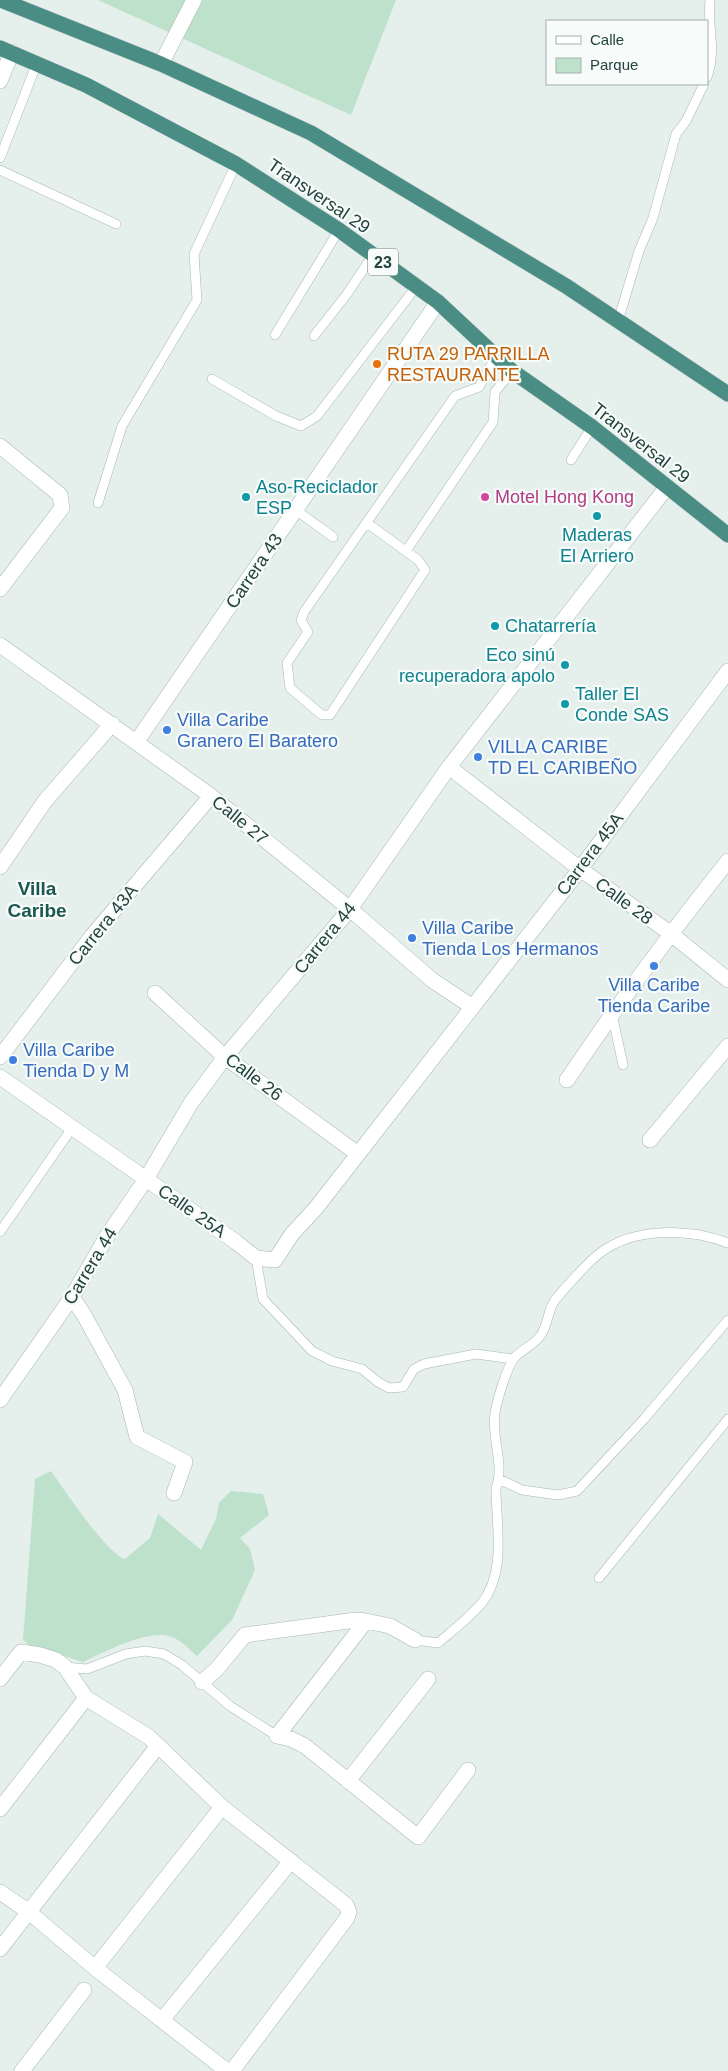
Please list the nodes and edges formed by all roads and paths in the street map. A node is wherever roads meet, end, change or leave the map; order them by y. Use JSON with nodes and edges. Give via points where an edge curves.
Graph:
{"nodes":[{"id":1,"x":1,"y":0,"type":"edge"},
{"id":2,"x":184,"y":0,"type":"edge"},
{"id":3,"x":194,"y":0,"type":"edge"},
{"id":4,"x":710,"y":0,"type":"edge"},
{"id":5,"x":176,"y":35,"type":"junction"},
{"id":6,"x":6,"y":50,"type":"edge"},
{"id":7,"x":37,"y":64,"type":"junction"},
{"id":8,"x":161,"y":64,"type":"junction"},
{"id":9,"x":708,"y":72,"type":"edge"},
{"id":10,"x":0,"y":81,"type":"edge"},
{"id":11,"x":704,"y":85,"type":"edge"},
{"id":12,"x":0,"y":158,"type":"edge"},
{"id":13,"x":236,"y":164,"type":"junction"},
{"id":14,"x":0,"y":170,"type":"edge"},
{"id":15,"x":116,"y":224,"type":"dead end"},
{"id":16,"x":339,"y":230,"type":"junction"},
{"id":17,"x":373,"y":255,"type":"junction"},
{"id":18,"x":416,"y":286,"type":"junction"},
{"id":19,"x":438,"y":302,"type":"junction"},
{"id":20,"x":618,"y":321,"type":"junction"},
{"id":21,"x":275,"y":335,"type":"dead end"},
{"id":22,"x":314,"y":336,"type":"dead end"},
{"id":23,"x":496,"y":357,"type":"junction"},
{"id":24,"x":512,"y":371,"type":"junction"},
{"id":25,"x":212,"y":379,"type":"dead end"},
{"id":26,"x":728,"y":394,"type":"edge"},
{"id":27,"x":592,"y":427,"type":"junction"},
{"id":28,"x":0,"y":446,"type":"edge"},
{"id":29,"x":570,"y":460,"type":"dead end"},
{"id":30,"x":667,"y":487,"type":"junction"},
{"id":31,"x":98,"y":504,"type":"dead end"},
{"id":32,"x":296,"y":510,"type":"junction"},
{"id":33,"x":367,"y":523,"type":"junction"},
{"id":34,"x":728,"y":535,"type":"edge"},
{"id":35,"x":333,"y":537,"type":"dead end"},
{"id":36,"x":406,"y":551,"type":"junction"},
{"id":37,"x":0,"y":589,"type":"edge"},
{"id":38,"x":0,"y":645,"type":"edge"},
{"id":39,"x":728,"y":671,"type":"edge"},
{"id":40,"x":112,"y":724,"type":"junction"},
{"id":41,"x":137,"y":741,"type":"junction"},
{"id":42,"x":449,"y":767,"type":"junction"},
{"id":43,"x":211,"y":796,"type":"junction"},
{"id":44,"x":728,"y":861,"type":"edge"},
{"id":45,"x":0,"y":867,"type":"edge"},
{"id":46,"x":580,"y":869,"type":"junction"},
{"id":47,"x":350,"y":909,"type":"junction"},
{"id":48,"x":670,"y":933,"type":"junction"},
{"id":49,"x":728,"y":980,"type":"edge"},
{"id":50,"x":155,"y":993,"type":"dead end"},
{"id":51,"x":471,"y":1006,"type":"junction"},
{"id":52,"x":612,"y":1014,"type":"junction"},
{"id":53,"x":728,"y":1046,"type":"edge"},
{"id":54,"x":0,"y":1057,"type":"edge"},
{"id":55,"x":225,"y":1057,"type":"junction"},
{"id":56,"x":623,"y":1065,"type":"dead end"},
{"id":57,"x":0,"y":1078,"type":"edge"},
{"id":58,"x":567,"y":1080,"type":"dead end"},
{"id":59,"x":72,"y":1128,"type":"junction"},
{"id":60,"x":650,"y":1140,"type":"dead end"},
{"id":61,"x":358,"y":1154,"type":"junction"},
{"id":62,"x":146,"y":1179,"type":"junction"},
{"id":63,"x":0,"y":1232,"type":"edge"},
{"id":64,"x":728,"y":1243,"type":"edge"},
{"id":65,"x":256,"y":1258,"type":"junction"},
{"id":66,"x":72,"y":1297,"type":"junction"},
{"id":67,"x":728,"y":1320,"type":"edge"},
{"id":68,"x":513,"y":1359,"type":"junction"},
{"id":69,"x":0,"y":1400,"type":"edge"},
{"id":70,"x":728,"y":1419,"type":"edge"},
{"id":71,"x":500,"y":1479,"type":"junction"},
{"id":72,"x":174,"y":1493,"type":"dead end"},
{"id":73,"x":599,"y":1578,"type":"dead end"},
{"id":74,"x":366,"y":1622,"type":"junction"},
{"id":75,"x":415,"y":1640,"type":"joint"},
{"id":76,"x":65,"y":1667,"type":"junction"},
{"id":77,"x":0,"y":1678,"type":"edge"},
{"id":78,"x":428,"y":1679,"type":"dead end"},
{"id":79,"x":202,"y":1682,"type":"junction"},
{"id":80,"x":86,"y":1698,"type":"junction"},
{"id":81,"x":277,"y":1736,"type":"junction"},
{"id":82,"x":157,"y":1747,"type":"junction"},
{"id":83,"x":468,"y":1770,"type":"dead end"},
{"id":84,"x":348,"y":1781,"type":"junction"},
{"id":85,"x":222,"y":1807,"type":"junction"},
{"id":86,"x":0,"y":1808,"type":"edge"},
{"id":87,"x":290,"y":1861,"type":"junction"},
{"id":88,"x":0,"y":1892,"type":"edge"},
{"id":89,"x":29,"y":1912,"type":"junction"},
{"id":90,"x":0,"y":1949,"type":"edge"},
{"id":91,"x":95,"y":1968,"type":"junction"},
{"id":92,"x":84,"y":1990,"type":"dead end"},
{"id":93,"x":162,"y":2020,"type":"junction"},
{"id":94,"x":22,"y":2071,"type":"edge"},
{"id":95,"x":227,"y":2071,"type":"edge"},
{"id":96,"x":232,"y":2071,"type":"edge"}],
"edges":[{"from":1,"to":8,"type":"highway"},
{"from":2,"to":5,"type":"street"},
{"from":3,"to":5,"type":"street"},
{"from":4,"to":9,"type":"lane","via":[[712,53]]},
{"from":5,"to":8,"type":"street"},
{"from":6,"to":7,"type":"highway","name":"Transversal 29","number":"23"},
{"from":6,"to":10,"type":"street"},
{"from":7,"to":12,"type":"lane"},
{"from":7,"to":13,"type":"highway","name":"Transversal 29","number":"23","via":[[86,85]]},
{"from":8,"to":20,"type":"highway","via":[[311,133],[566,286]]},
{"from":11,"to":20,"type":"lane","via":[[686,122],[676,134],[653,218],[639,251]]},
{"from":13,"to":16,"type":"highway","name":"Transversal 29","number":"23"},
{"from":13,"to":31,"type":"lane","via":[[194,254],[197,300],[122,426]]},
{"from":14,"to":15,"type":"lane"},
{"from":16,"to":17,"type":"highway","name":"Transversal 29","number":"23"},
{"from":16,"to":21,"type":"lane"},
{"from":17,"to":18,"type":"highway","name":"Transversal 29","number":"23"},
{"from":17,"to":22,"type":"lane"},
{"from":18,"to":19,"type":"highway","name":"Transversal 29","number":"23"},
{"from":18,"to":25,"type":"lane","via":[[317,416],[301,426],[276,416]]},
{"from":19,"to":23,"type":"highway","name":"Transversal 29","number":"23"},
{"from":19,"to":32,"type":"street","name":"Carrera 43"},
{"from":20,"to":26,"type":"highway"},
{"from":23,"to":24,"type":"highway","name":"Transversal 29","number":"23"},
{"from":23,"to":33,"type":"lane","via":[[479,386],[455,396]]},
{"from":24,"to":27,"type":"highway","name":"Transversal 29","number":"23"},
{"from":24,"to":36,"type":"lane","via":[[495,392],[493,422]]},
{"from":27,"to":29,"type":"lane"},
{"from":27,"to":30,"type":"highway","name":"Transversal 29","number":"23"},
{"from":28,"to":37,"type":"street","via":[[60,495],[62,508]]},
{"from":30,"to":34,"type":"highway","name":"Transversal 29","number":"23"},
{"from":30,"to":42,"type":"street","name":"Carrera 44"},
{"from":32,"to":35,"type":"lane"},
{"from":32,"to":41,"type":"street","name":"Carrera 43"},
{"from":33,"to":36,"type":"lane"},
{"from":33,"to":36,"type":"lane","via":[[304,612],[302,620],[308,632],[287,663],[290,688],[322,714],[330,714],[425,570]]},
{"from":38,"to":40,"type":"street","name":"Calle 27"},
{"from":39,"to":46,"type":"street","name":"Carrera 45A"},
{"from":40,"to":41,"type":"street","name":"Calle 27"},
{"from":40,"to":45,"type":"street","via":[[45,802]]},
{"from":41,"to":43,"type":"street","name":"Calle 27"},
{"from":42,"to":46,"type":"street","name":"Calle 28"},
{"from":42,"to":47,"type":"street","name":"Carrera 44"},
{"from":43,"to":47,"type":"street","name":"Calle 27"},
{"from":43,"to":54,"type":"street","name":"Carrera 43A","via":[[92,936]]},
{"from":44,"to":48,"type":"street"},
{"from":46,"to":48,"type":"street","name":"Calle 28"},
{"from":46,"to":51,"type":"street","name":"Carrera 45A"},
{"from":47,"to":51,"type":"street","name":"Calle 27","via":[[432,980]]},
{"from":47,"to":55,"type":"street","name":"Carrera 44"},
{"from":48,"to":49,"type":"street","name":"Calle 28"},
{"from":48,"to":52,"type":"street"},
{"from":50,"to":55,"type":"street","name":"Calle 26"},
{"from":51,"to":61,"type":"street","name":"Carrera 45A"},
{"from":52,"to":56,"type":"lane"},
{"from":52,"to":58,"type":"street"},
{"from":53,"to":60,"type":"street"},
{"from":55,"to":61,"type":"street","name":"Calle 26"},
{"from":55,"to":62,"type":"street","name":"Carrera 44","via":[[190,1103]]},
{"from":57,"to":59,"type":"street","name":"Calle 25A"},
{"from":59,"to":62,"type":"street","name":"Calle 25A"},
{"from":59,"to":63,"type":"lane"},
{"from":61,"to":65,"type":"street","via":[[292,1234],[275,1260]]},
{"from":62,"to":65,"type":"street","name":"Calle 25A"},
{"from":62,"to":66,"type":"street","name":"Carrera 44","via":[[107,1236]]},
{"from":64,"to":68,"type":"lane","via":[[672,1233],[628,1239],[600,1253],[554,1301],[542,1333],[532,1346]]},
{"from":65,"to":68,"type":"lane","via":[[263,1299],[312,1350],[362,1369],[389,1388],[403,1387],[414,1369],[424,1364],[476,1354]]},
{"from":66,"to":69,"type":"street","name":"Carrera 44"},
{"from":66,"to":72,"type":"street","via":[[125,1390],[137,1437],[185,1462]]},
{"from":67,"to":71,"type":"lane","via":[[578,1491],[558,1495],[522,1490]]},
{"from":68,"to":71,"type":"lane","via":[[495,1413],[494,1436]]},
{"from":70,"to":73,"type":"lane"},
{"from":71,"to":75,"type":"lane","via":[[496,1488],[498,1552],[490,1586],[482,1602],[438,1643]]},
{"from":74,"to":75,"type":"street","via":[[390,1626]]},
{"from":74,"to":79,"type":"street","via":[[356,1620],[245,1636]]},
{"from":74,"to":81,"type":"street"},
{"from":76,"to":77,"type":"street","via":[[40,1654],[21,1652]]},
{"from":76,"to":79,"type":"lane","via":[[87,1669],[126,1654],[146,1651],[164,1654]]},
{"from":76,"to":80,"type":"street"},
{"from":78,"to":84,"type":"street"},
{"from":79,"to":81,"type":"lane","via":[[230,1706]]},
{"from":80,"to":82,"type":"street","via":[[150,1737]]},
{"from":80,"to":86,"type":"street"},
{"from":81,"to":84,"type":"street","via":[[304,1746]]},
{"from":82,"to":85,"type":"street"},
{"from":82,"to":89,"type":"street"},
{"from":83,"to":84,"type":"street","via":[[418,1837]]},
{"from":85,"to":87,"type":"street"},
{"from":85,"to":91,"type":"street"},
{"from":87,"to":93,"type":"street"},
{"from":87,"to":96,"type":"street","via":[[350,1912]]},
{"from":88,"to":89,"type":"street"},
{"from":89,"to":90,"type":"street"},
{"from":89,"to":91,"type":"street"},
{"from":91,"to":93,"type":"street"},
{"from":92,"to":94,"type":"street"},
{"from":93,"to":95,"type":"street"}]}
